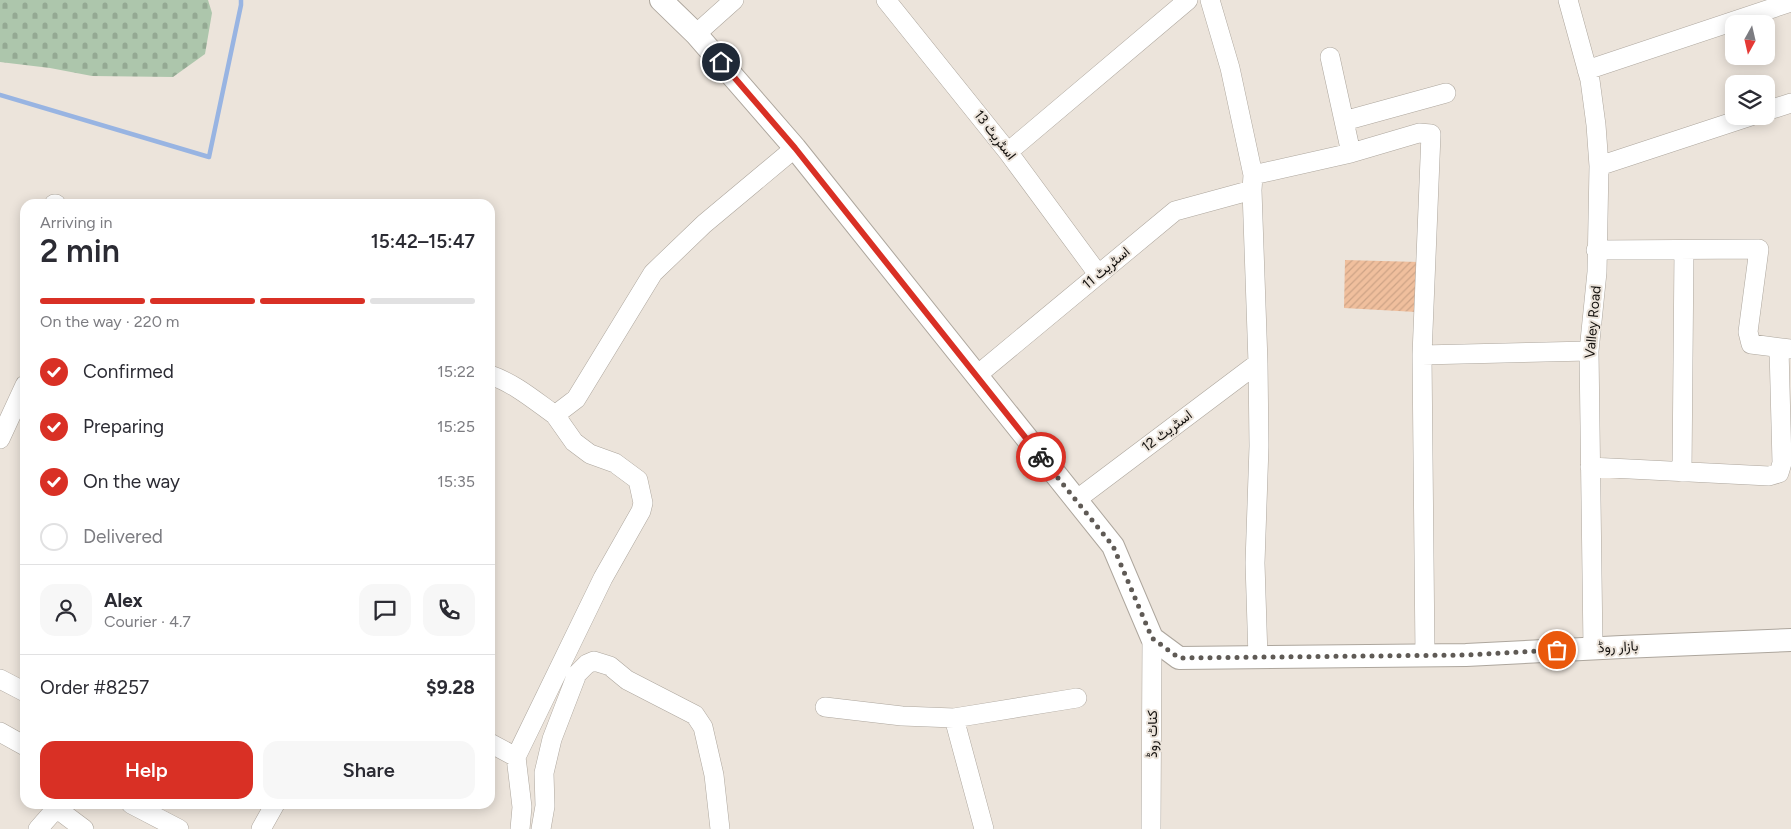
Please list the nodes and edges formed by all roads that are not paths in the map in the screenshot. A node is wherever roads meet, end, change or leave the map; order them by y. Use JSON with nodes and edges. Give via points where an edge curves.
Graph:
{"nodes":[{"id":1,"x":661,"y":0,"type":"edge"},
{"id":2,"x":734,"y":0,"type":"edge"},
{"id":3,"x":886,"y":0,"type":"edge"},
{"id":4,"x":1188,"y":0,"type":"edge"},
{"id":5,"x":1210,"y":0,"type":"edge"},
{"id":6,"x":1568,"y":0,"type":"edge"},
{"id":7,"x":1791,"y":2,"type":"edge"},
{"id":8,"x":696,"y":34,"type":"junction"},
{"id":9,"x":1330,"y":57,"type":"dead end"},
{"id":10,"x":1587,"y":70,"type":"junction"},
{"id":11,"x":1446,"y":93,"type":"dead end"},
{"id":12,"x":1791,"y":103,"type":"edge"},
{"id":13,"x":1775,"y":108,"type":"edge"},
{"id":14,"x":1344,"y":120,"type":"junction"},
{"id":15,"x":1725,"y":124,"type":"edge"},
{"id":16,"x":795,"y":148,"type":"junction"},
{"id":17,"x":1008,"y":152,"type":"junction"},
{"id":18,"x":1351,"y":153,"type":"junction"},
{"id":19,"x":1598,"y":166,"type":"junction"},
{"id":20,"x":1252,"y":182,"type":"junction"},
{"id":21,"x":1596,"y":250,"type":"junction"},
{"id":22,"x":1684,"y":250,"type":"junction"},
{"id":23,"x":1098,"y":274,"type":"junction"},
{"id":24,"x":1785,"y":348,"type":"edge"},
{"id":25,"x":1589,"y":351,"type":"junction"},
{"id":26,"x":1422,"y":355,"type":"junction"},
{"id":27,"x":1258,"y":362,"type":"junction"},
{"id":28,"x":976,"y":376,"type":"junction"},
{"id":29,"x":495,"y":377,"type":"edge"},
{"id":30,"x":20,"y":396,"type":"edge"},
{"id":31,"x":555,"y":415,"type":"junction"},
{"id":32,"x":0,"y":439,"type":"edge"},
{"id":33,"x":1590,"y":466,"type":"junction"},
{"id":34,"x":1682,"y":472,"type":"junction"},
{"id":35,"x":1076,"y":500,"type":"junction"},
{"id":36,"x":1152,"y":638,"type":"junction"},
{"id":37,"x":1791,"y":640,"type":"edge"},
{"id":38,"x":1593,"y":648,"type":"junction"},
{"id":39,"x":1425,"y":656,"type":"junction"},
{"id":40,"x":1258,"y":658,"type":"junction"},
{"id":41,"x":0,"y":679,"type":"edge"},
{"id":42,"x":20,"y":689,"type":"edge"},
{"id":43,"x":1077,"y":698,"type":"dead end"},
{"id":44,"x":825,"y":708,"type":"dead end"},
{"id":45,"x":954,"y":718,"type":"junction"},
{"id":46,"x":0,"y":732,"type":"edge"},
{"id":47,"x":20,"y":743,"type":"edge"},
{"id":48,"x":495,"y":746,"type":"edge"},
{"id":49,"x":516,"y":757,"type":"junction"},
{"id":50,"x":55,"y":809,"type":"edge"},
{"id":51,"x":61,"y":809,"type":"edge"},
{"id":52,"x":141,"y":809,"type":"edge"},
{"id":53,"x":272,"y":809,"type":"edge"},
{"id":54,"x":38,"y":829,"type":"edge"},
{"id":55,"x":84,"y":829,"type":"edge"},
{"id":56,"x":179,"y":829,"type":"edge"},
{"id":57,"x":261,"y":829,"type":"edge"},
{"id":58,"x":520,"y":829,"type":"edge"},
{"id":59,"x":541,"y":829,"type":"edge"},
{"id":60,"x":720,"y":829,"type":"edge"},
{"id":61,"x":984,"y":829,"type":"edge"},
{"id":62,"x":1151,"y":829,"type":"edge"}],
"edges":[{"from":1,"to":8,"type":"street"},
{"from":2,"to":8,"type":"street"},
{"from":3,"to":17,"type":"street","name":"اسٹریٹ 13"},
{"from":4,"to":17,"type":"street"},
{"from":5,"to":20,"type":"street","via":[[1230,68]]},
{"from":6,"to":10,"type":"street","name":"Valley Road"},
{"from":7,"to":10,"type":"street"},
{"from":8,"to":16,"type":"street"},
{"from":9,"to":14,"type":"street"},
{"from":10,"to":19,"type":"street","name":"Valley Road","via":[[1596,125]]},
{"from":11,"to":14,"type":"street"},
{"from":12,"to":13,"type":"street"},
{"from":14,"to":18,"type":"street"},
{"from":15,"to":19,"type":"street"},
{"from":16,"to":28,"type":"street"},
{"from":16,"to":31,"type":"street","via":[[704,224],[653,273],[576,399]]},
{"from":17,"to":23,"type":"street","name":"اسٹریٹ 13"},
{"from":18,"to":20,"type":"street","name":"اسٹریٹ 11"},
{"from":18,"to":26,"type":"street","name":"اسٹریٹ 11","via":[[1419,133],[1431,134]]},
{"from":19,"to":21,"type":"street","name":"Valley Road"},
{"from":20,"to":23,"type":"street","name":"اسٹریٹ 11","via":[[1175,211]]},
{"from":20,"to":27,"type":"street"},
{"from":21,"to":22,"type":"street"},
{"from":21,"to":25,"type":"street","name":"Valley Road","via":[[1597,272]]},
{"from":22,"to":24,"type":"street","via":[[1759,249],[1748,332],[1751,344]]},
{"from":22,"to":34,"type":"street"},
{"from":23,"to":28,"type":"street","name":"اسٹریٹ 11"},
{"from":24,"to":34,"type":"street","via":[[1782,463],[1779,473],[1769,476]]},
{"from":25,"to":26,"type":"street"},
{"from":25,"to":33,"type":"street","name":"Valley Road"},
{"from":26,"to":39,"type":"street"},
{"from":27,"to":35,"type":"street","name":"اسٹریٹ 12"},
{"from":27,"to":40,"type":"street","via":[[1255,563]]},
{"from":28,"to":35,"type":"street"},
{"from":29,"to":31,"type":"street","via":[[521,390]]},
{"from":30,"to":32,"type":"street"},
{"from":31,"to":49,"type":"street","via":[[574,442],[590,454],[615,463],[638,480],[643,503]]},
{"from":33,"to":34,"type":"street"},
{"from":33,"to":38,"type":"street","name":"Valley Road"},
{"from":35,"to":36,"type":"street","via":[[1113,546]]},
{"from":36,"to":40,"type":"street","name":"بازار روڈ","via":[[1179,658]]},
{"from":36,"to":62,"type":"street","name":"کناٹ روڈ"},
{"from":37,"to":38,"type":"street","name":"بازار روڈ"},
{"from":38,"to":39,"type":"street","name":"بازار روڈ"},
{"from":39,"to":40,"type":"street","name":"بازار روڈ"},
{"from":41,"to":42,"type":"street"},
{"from":43,"to":45,"type":"street"},
{"from":44,"to":45,"type":"street"},
{"from":45,"to":61,"type":"street"},
{"from":46,"to":47,"type":"street"},
{"from":48,"to":49,"type":"street"},
{"from":49,"to":58,"type":"street","via":[[522,807]]},
{"from":50,"to":54,"type":"street"},
{"from":51,"to":55,"type":"street"},
{"from":52,"to":56,"type":"street"},
{"from":53,"to":57,"type":"street"},
{"from":59,"to":60,"type":"street","via":[[545,806],[544,774],[552,739],[578,674],[594,661],[610,666],[627,680],[696,715],[703,727],[712,767]]}]}
